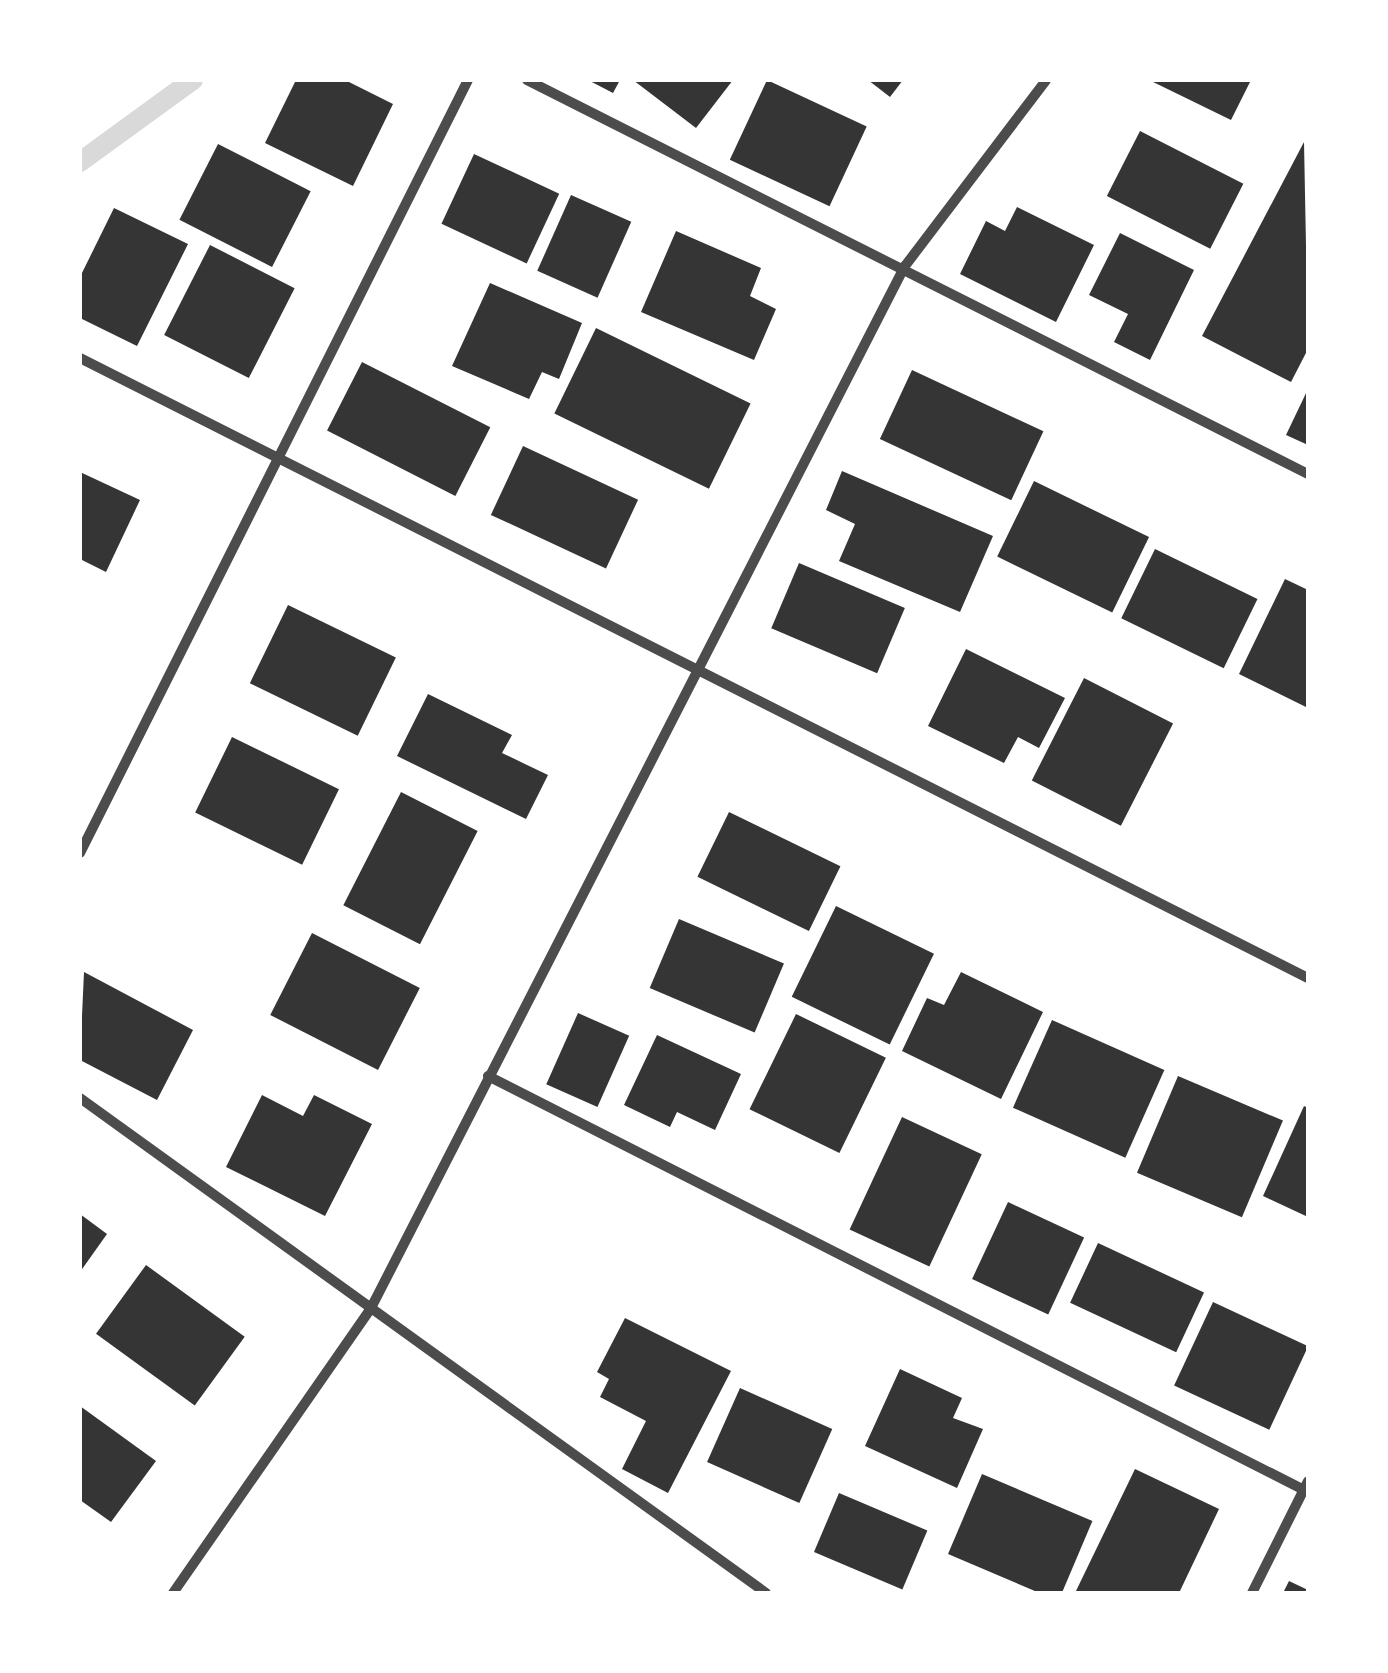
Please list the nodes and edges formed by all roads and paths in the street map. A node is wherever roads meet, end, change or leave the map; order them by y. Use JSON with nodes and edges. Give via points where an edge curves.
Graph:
{"nodes":[{"id":1,"x":468,"y":80,"type":"edge"},
{"id":2,"x":527,"y":80,"type":"edge"},
{"id":3,"x":1046,"y":80,"type":"edge"},
{"id":4,"x":905,"y":266,"type":"junction"},
{"id":5,"x":80,"y":358,"type":"edge"},
{"id":6,"x":276,"y":454,"type":"junction"},
{"id":7,"x":1308,"y":474,"type":"edge"},
{"id":8,"x":696,"y":668,"type":"junction"},
{"id":9,"x":80,"y":854,"type":"edge"},
{"id":10,"x":1308,"y":978,"type":"edge"},
{"id":11,"x":488,"y":1076,"type":"junction"},
{"id":12,"x":80,"y":1098,"type":"edge"},
{"id":13,"x":371,"y":1308,"type":"junction"},
{"id":14,"x":1307,"y":1488,"type":"edge"},
{"id":15,"x":172,"y":1593,"type":"edge"},
{"id":16,"x":766,"y":1593,"type":"edge"},
{"id":17,"x":1252,"y":1593,"type":"edge"}],
"edges":[{"from":1,"to":6,"type":"street"},
{"from":2,"to":4,"type":"street"},
{"from":3,"to":4,"type":"street"},
{"from":4,"to":7,"type":"street"},
{"from":4,"to":8,"type":"street"},
{"from":5,"to":6,"type":"street"},
{"from":6,"to":8,"type":"street"},
{"from":6,"to":9,"type":"street"},
{"from":8,"to":10,"type":"street"},
{"from":8,"to":11,"type":"street"},
{"from":11,"to":13,"type":"street"},
{"from":11,"to":14,"type":"street"},
{"from":12,"to":13,"type":"street"},
{"from":13,"to":15,"type":"street"},
{"from":13,"to":16,"type":"street"},
{"from":14,"to":17,"type":"street"}]}
